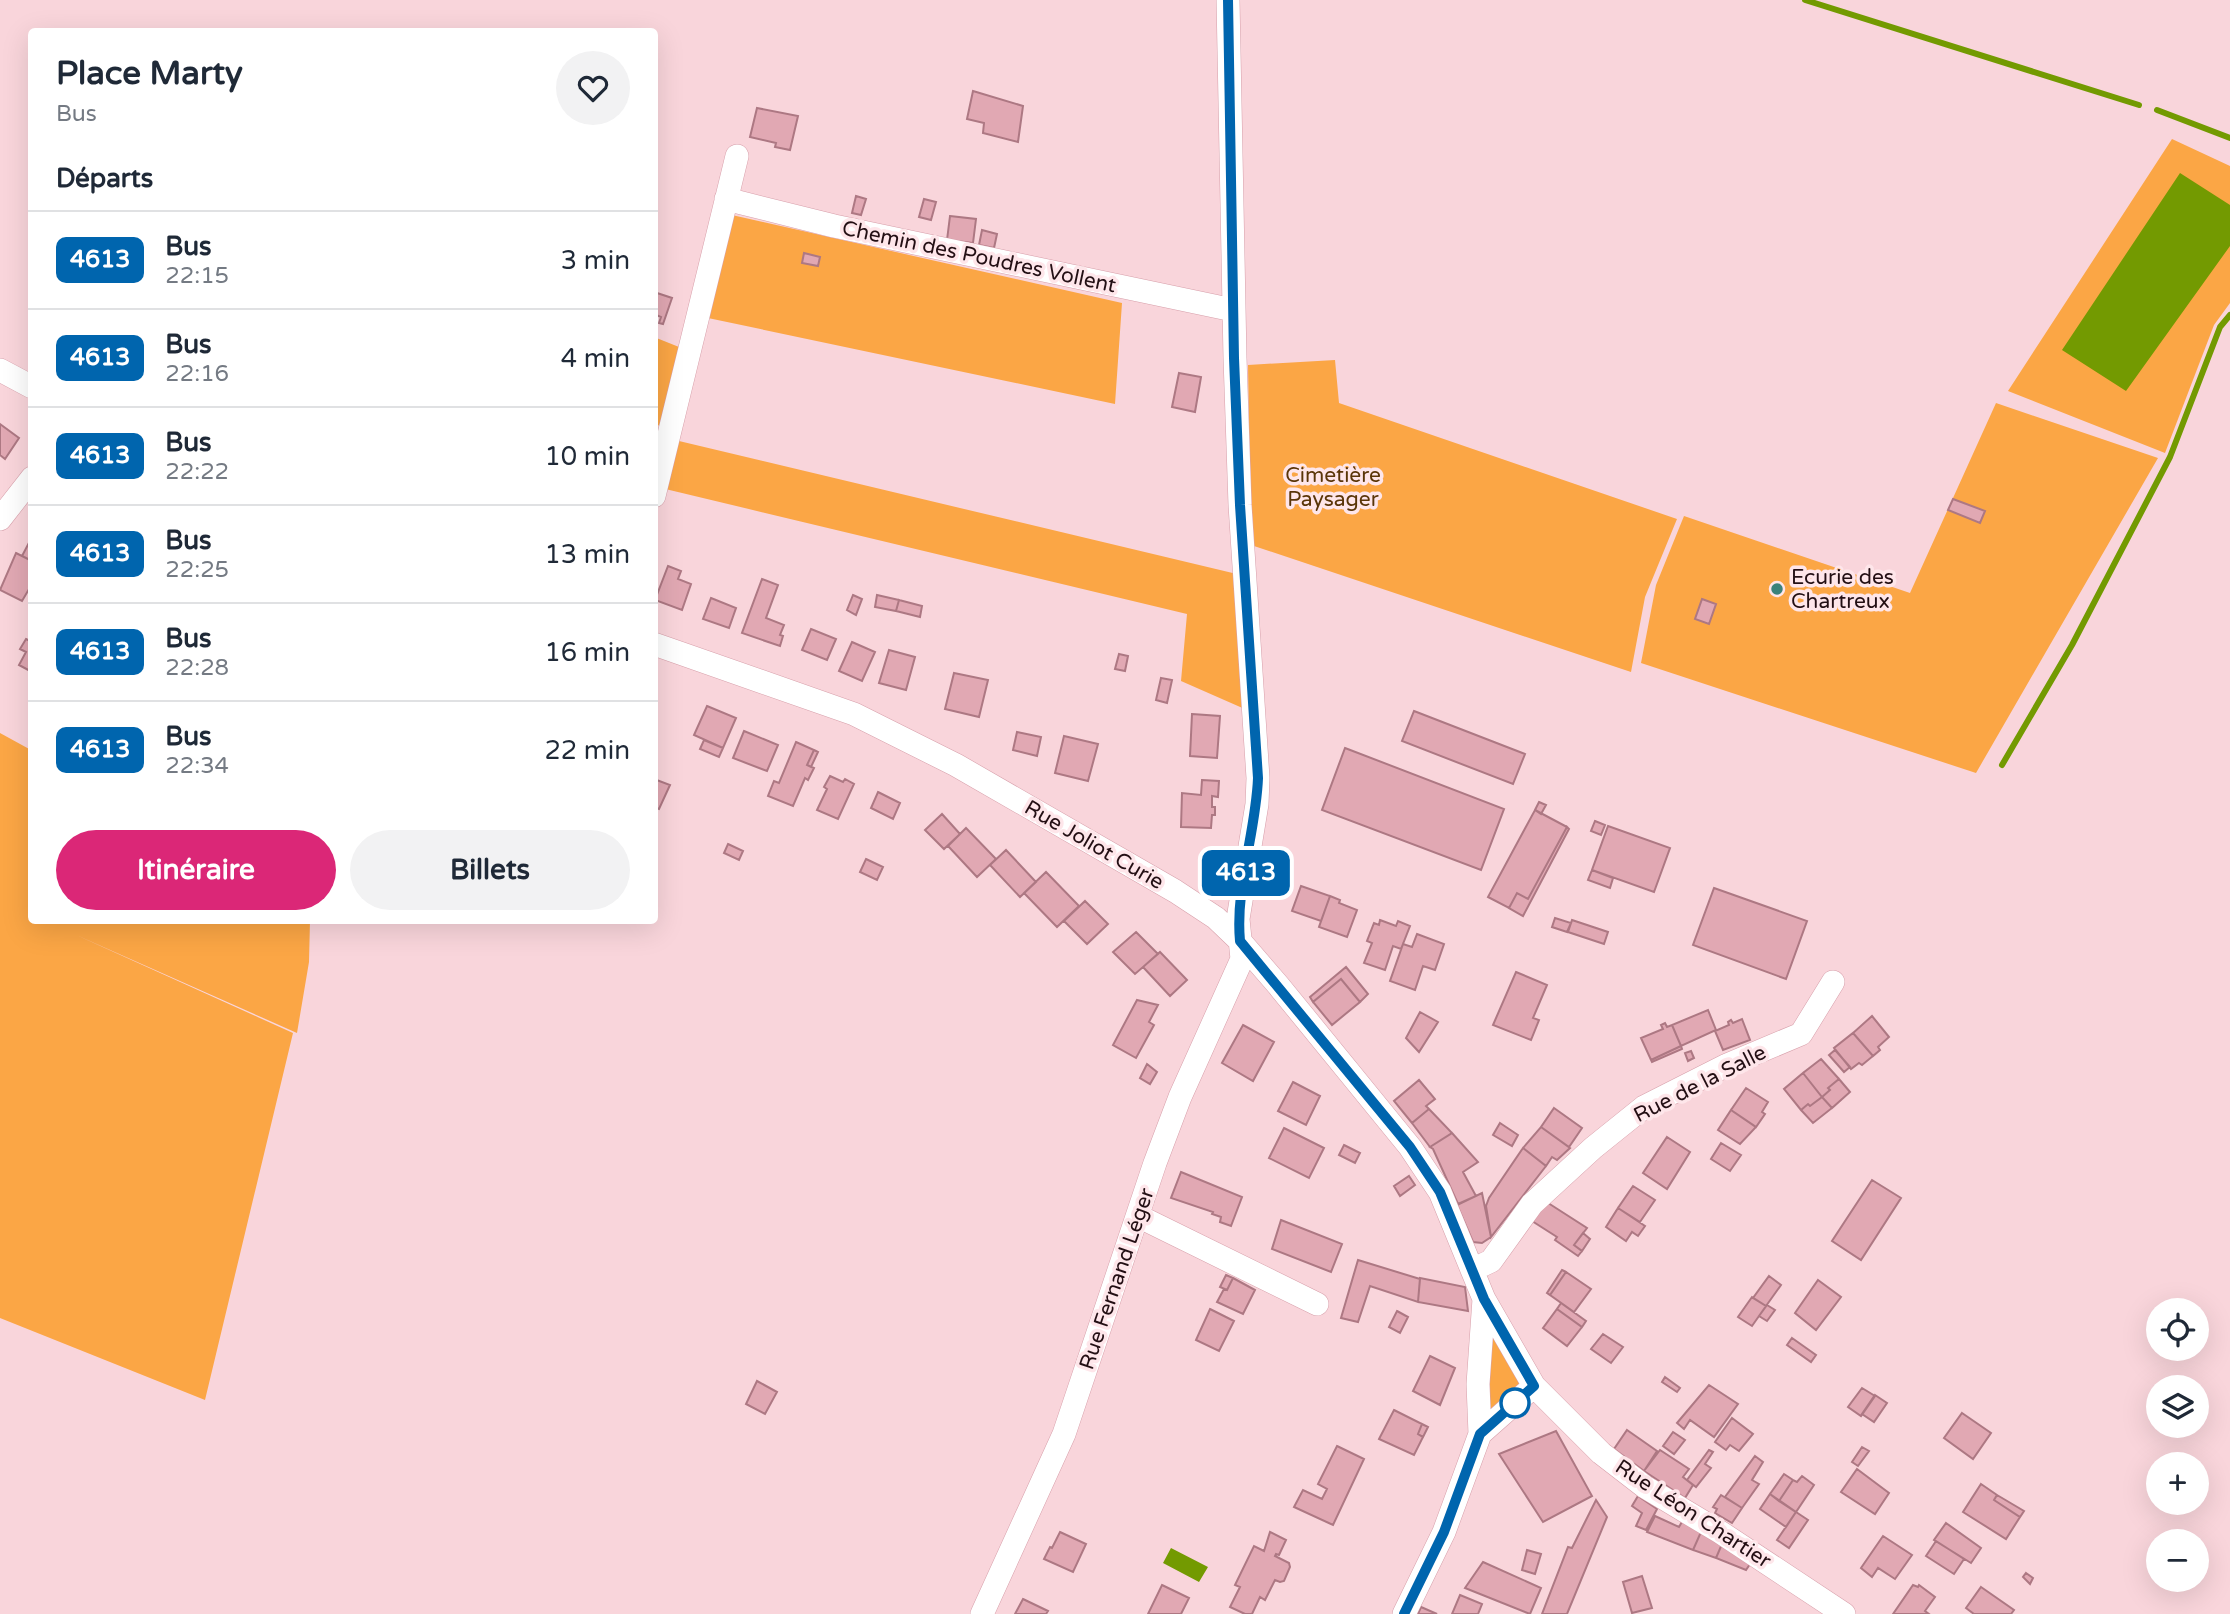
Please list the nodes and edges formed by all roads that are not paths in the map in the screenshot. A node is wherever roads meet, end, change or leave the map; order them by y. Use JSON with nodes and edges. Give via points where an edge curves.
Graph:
{"nodes":[{"id":1,"x":1228,"y":0,"type":"edge"},
{"id":2,"x":737,"y":156,"type":"dead end"},
{"id":3,"x":726,"y":199,"type":"junction"},
{"id":4,"x":1233,"y":310,"type":"junction"},
{"id":5,"x":0,"y":370,"type":"edge"},
{"id":6,"x":28,"y":385,"type":"edge"},
{"id":7,"x":658,"y":480,"type":"edge"},
{"id":8,"x":28,"y":484,"type":"edge"},
{"id":9,"x":0,"y":519,"type":"edge"},
{"id":10,"x":658,"y":645,"type":"edge"},
{"id":11,"x":1240,"y":941,"type":"junction"},
{"id":12,"x":1833,"y":982,"type":"dead end"},
{"id":13,"x":1138,"y":1216,"type":"junction"},
{"id":14,"x":1472,"y":1270,"type":"junction"},
{"id":15,"x":1484,"y":1299,"type":"junction"},
{"id":16,"x":1317,"y":1304,"type":"dead end"},
{"id":17,"x":1534,"y":1386,"type":"junction"},
{"id":18,"x":1480,"y":1434,"type":"junction"},
{"id":19,"x":982,"y":1614,"type":"edge"},
{"id":20,"x":1404,"y":1614,"type":"edge"},
{"id":21,"x":1844,"y":1614,"type":"edge"}],
"edges":[{"from":1,"to":4,"type":"street","name":"Rue Fernand Léger"},
{"from":2,"to":3,"type":"street"},
{"from":3,"to":4,"type":"street","name":"Chemin des Poudres Vollent"},
{"from":3,"to":7,"type":"street"},
{"from":4,"to":11,"type":"street","name":"Rue Fernand Léger","via":[[1258,778],[1238,919]]},
{"from":5,"to":6,"type":"street"},
{"from":8,"to":9,"type":"street"},
{"from":10,"to":11,"type":"street","name":"Rue Joliot Curie","via":[[854,714],[944,759],[1175,891],[1216,918]]},
{"from":11,"to":13,"type":"street","name":"Rue Fernand Léger","via":[[1242,959],[1180,1097]]},
{"from":11,"to":14,"type":"street","name":"Rue Joliot Curie","via":[[1410,1147],[1440,1192]]},
{"from":12,"to":14,"type":"street","name":"Rue de la Salle","via":[[1801,1034],[1644,1107],[1531,1204],[1491,1261]]},
{"from":13,"to":16,"type":"street"},
{"from":13,"to":19,"type":"street","name":"Rue Fernand Léger","via":[[1064,1434]]},
{"from":14,"to":15,"type":"street","name":"Rue Joliot Curie"},
{"from":15,"to":17,"type":"street","name":"Rue Léon Chartier"},
{"from":15,"to":18,"type":"street"},
{"from":17,"to":18,"type":"street"},
{"from":17,"to":21,"type":"street","name":"Rue Léon Chartier","via":[[1601,1453],[1645,1487]]},
{"from":18,"to":20,"type":"street","via":[[1444,1532]]}]}
